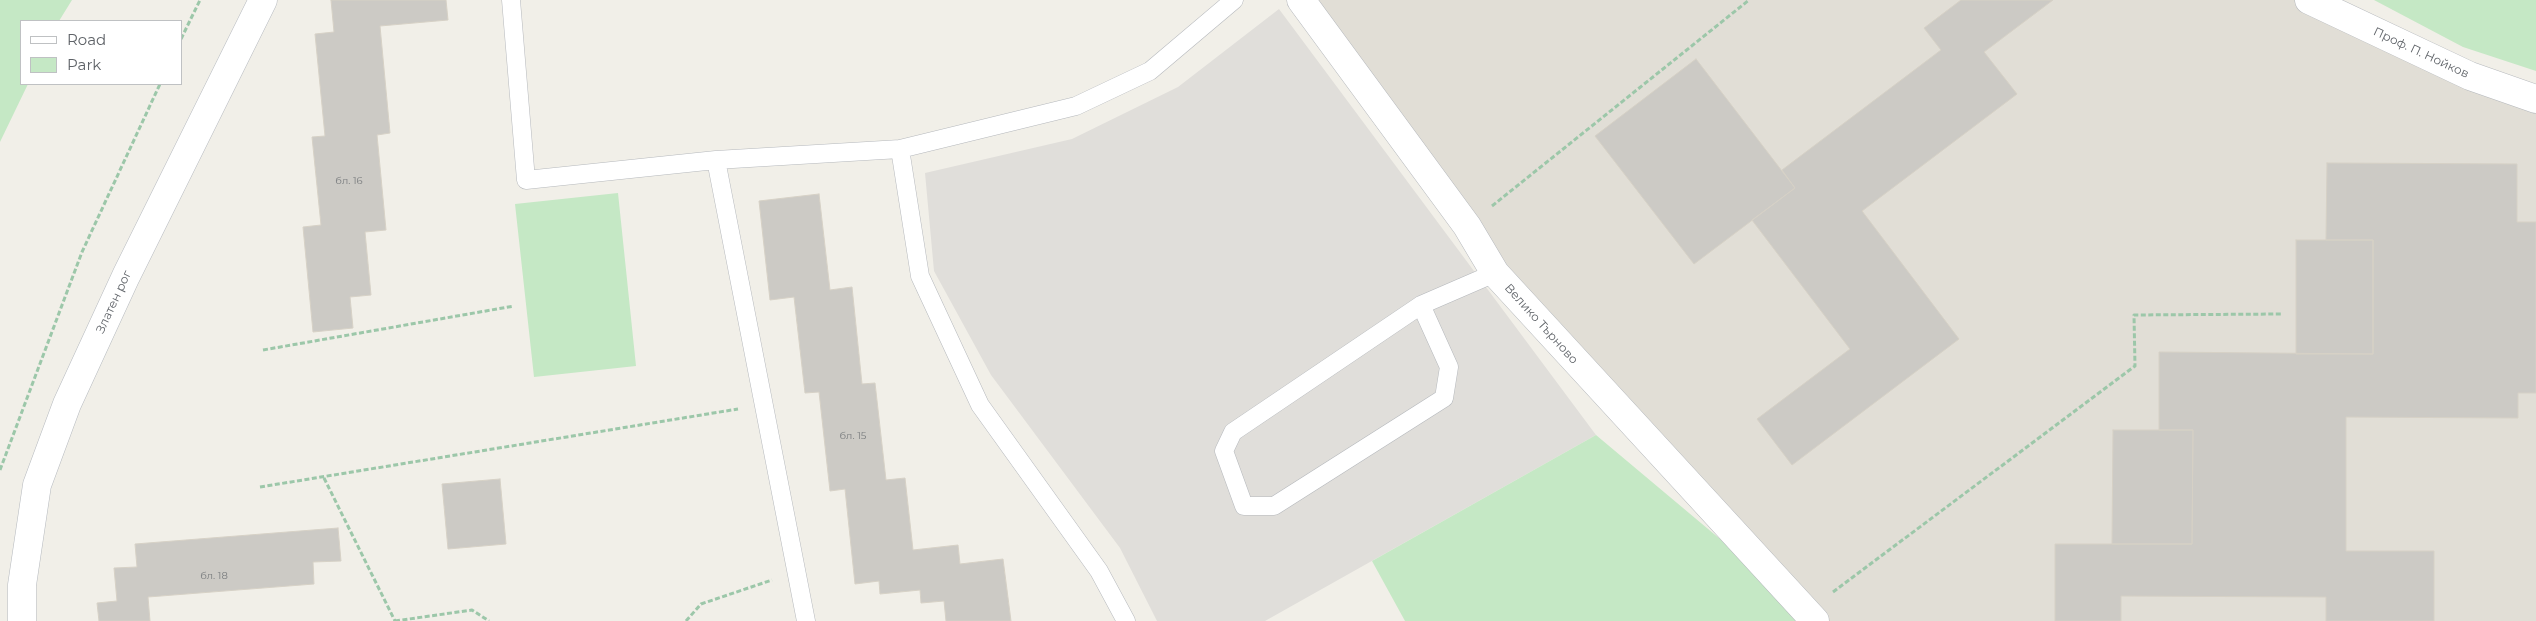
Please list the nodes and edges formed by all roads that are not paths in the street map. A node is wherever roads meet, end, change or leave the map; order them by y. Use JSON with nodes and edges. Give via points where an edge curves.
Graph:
{"nodes":[{"id":1,"x":262,"y":0,"type":"edge"},
{"id":2,"x":511,"y":0,"type":"edge"},
{"id":3,"x":1234,"y":0,"type":"edge"},
{"id":4,"x":1301,"y":0,"type":"edge"},
{"id":5,"x":2309,"y":0,"type":"edge"},
{"id":6,"x":2536,"y":99,"type":"edge"},
{"id":7,"x":900,"y":149,"type":"junction"},
{"id":8,"x":716,"y":160,"type":"junction"},
{"id":9,"x":1495,"y":273,"type":"junction"},
{"id":10,"x":1421,"y":305,"type":"junction"},
{"id":11,"x":1811,"y":616,"type":"edge"},
{"id":12,"x":22,"y":621,"type":"edge"},
{"id":13,"x":806,"y":621,"type":"edge"},
{"id":14,"x":1126,"y":621,"type":"edge"}],
"edges":[{"from":1,"to":12,"type":"street","name":"Златен рог","via":[[126,276],[67,404],[37,485],[22,585]]},
{"from":2,"to":8,"type":"lane","via":[[526,180]]},
{"from":3,"to":7,"type":"lane","via":[[1150,71],[1076,106]]},
{"from":4,"to":9,"type":"street","name":"Велико Търново","via":[[1466,226]]},
{"from":5,"to":6,"type":"street","name":"Проф. П. Нойков","via":[[2470,76]]},
{"from":7,"to":8,"type":"lane"},
{"from":7,"to":14,"type":"lane","via":[[920,276],[980,405],[1098,571]]},
{"from":8,"to":13,"type":"lane"},
{"from":9,"to":10,"type":"lane"},
{"from":9,"to":11,"type":"street","name":"Велико Търново"},
{"from":10,"to":10,"type":"lane","via":[[1450,367],[1444,398],[1274,506],[1244,506],[1224,451],[1234,432]]}]}
